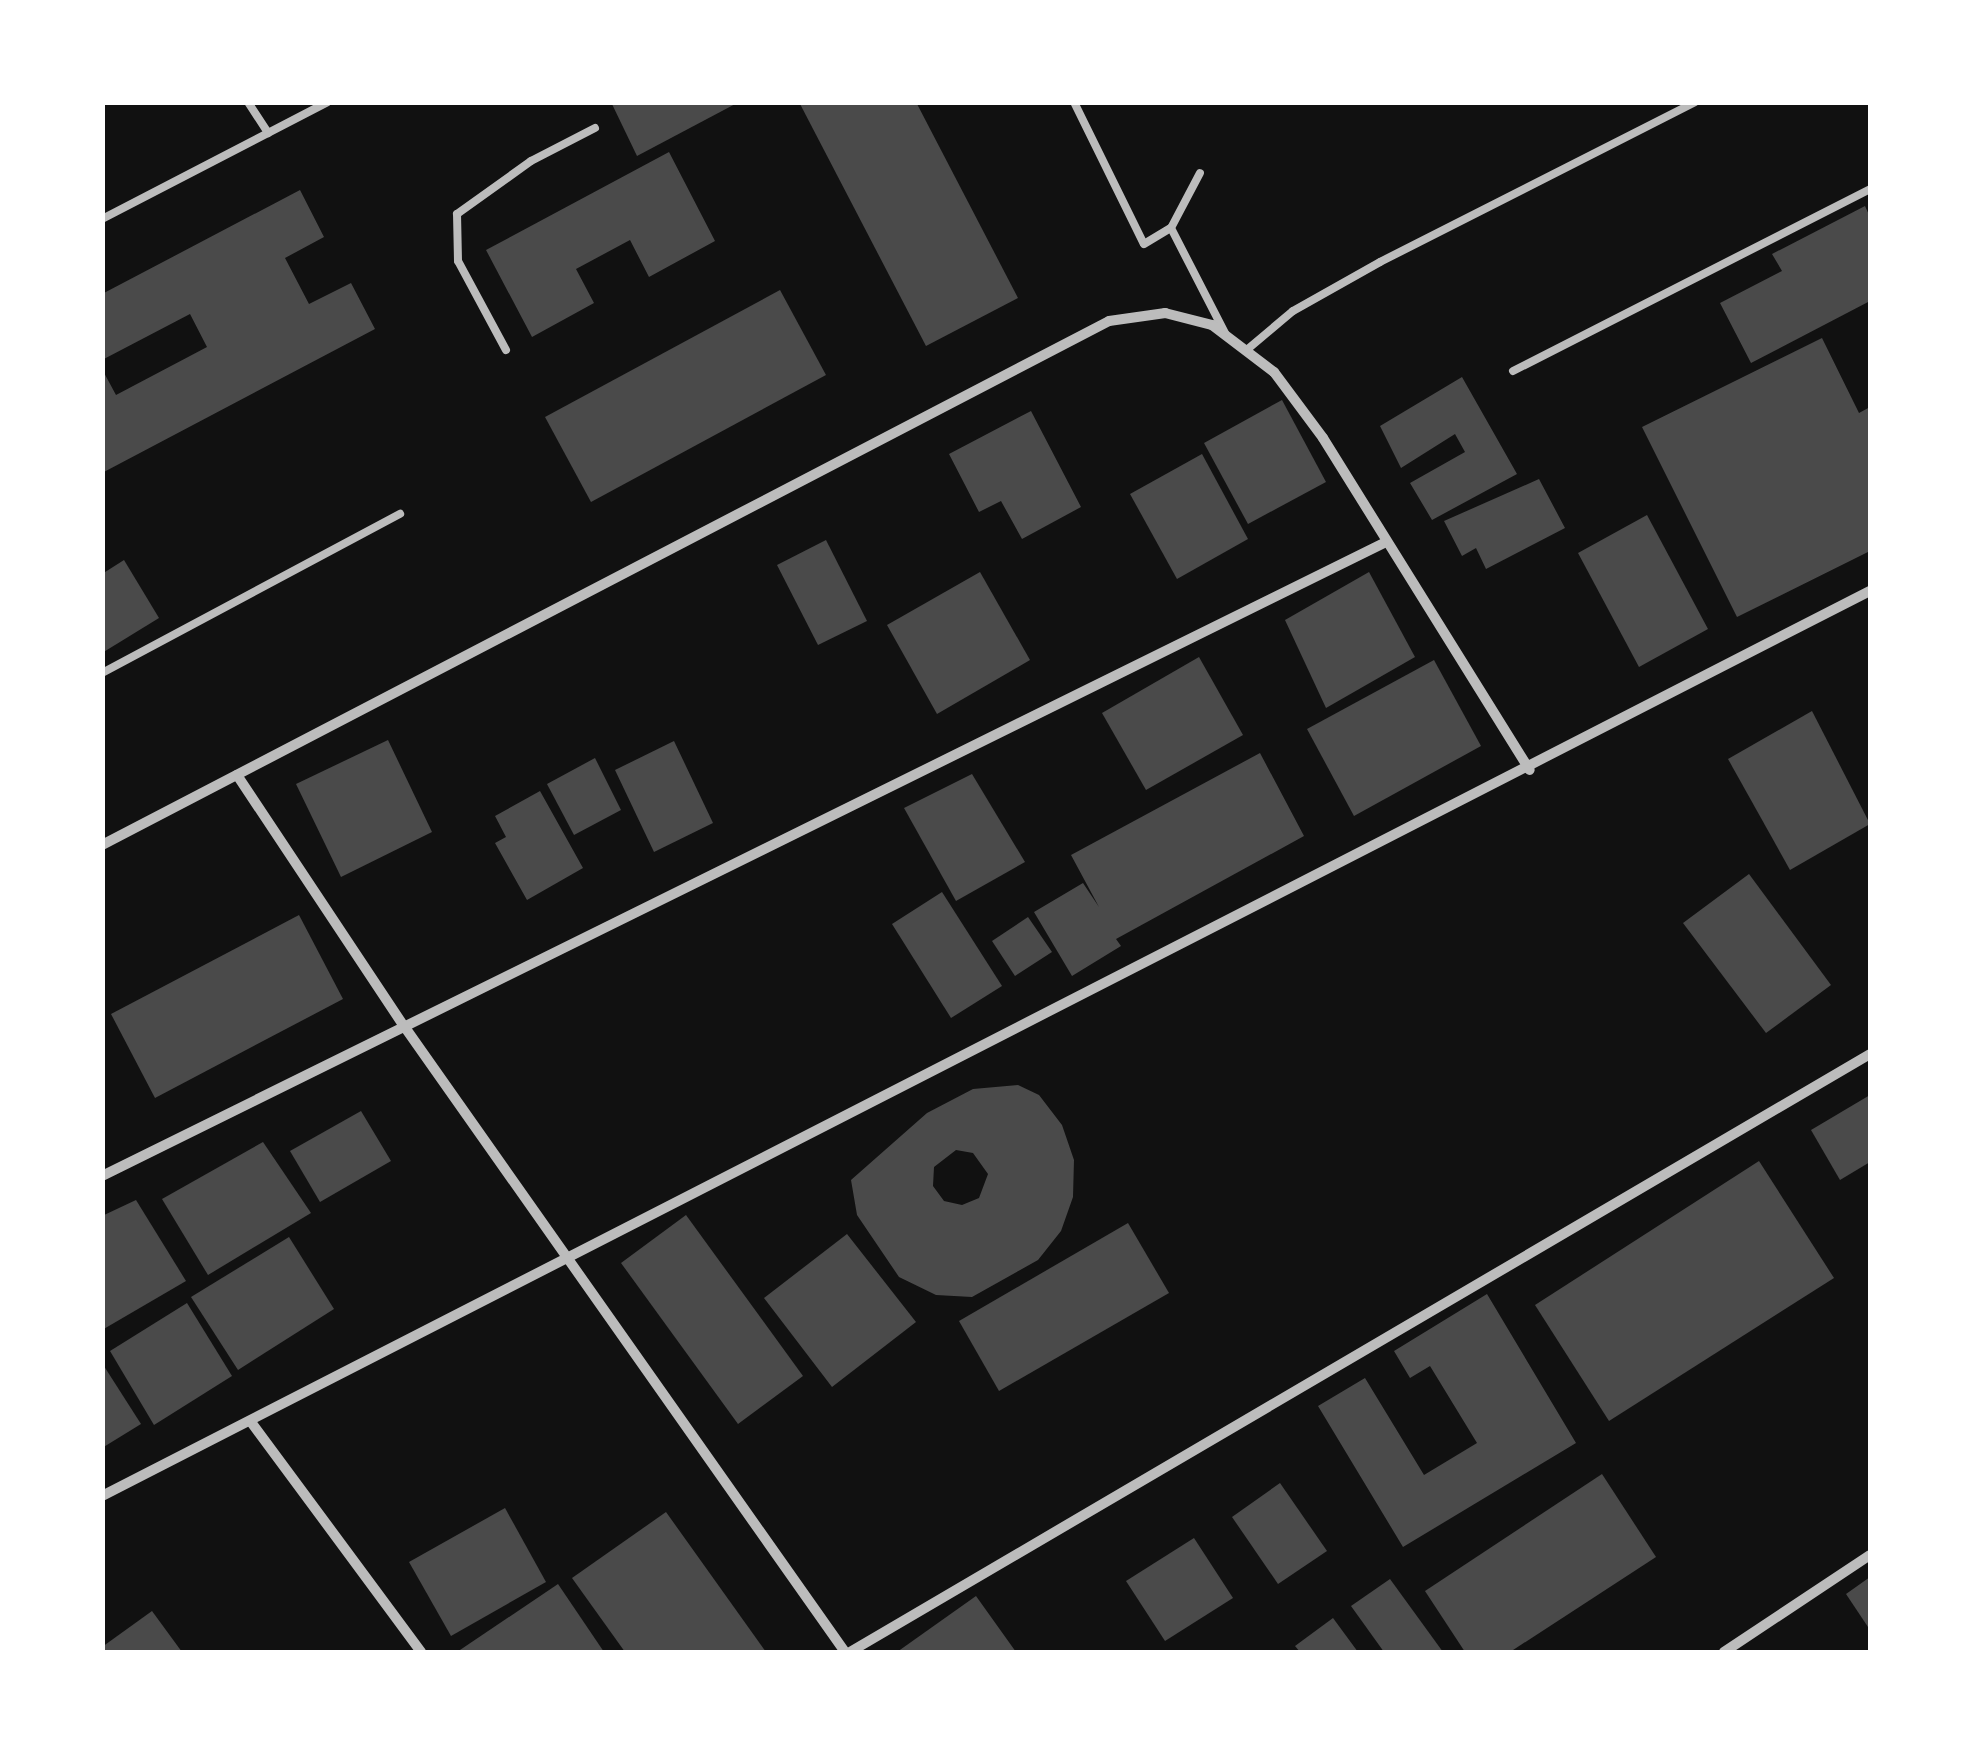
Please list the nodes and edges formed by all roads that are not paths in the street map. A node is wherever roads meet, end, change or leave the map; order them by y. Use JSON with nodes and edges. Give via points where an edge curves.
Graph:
{"nodes":[{"id":1,"x":248,"y":102,"type":"edge"},
{"id":2,"x":328,"y":102,"type":"edge"},
{"id":3,"x":1074,"y":102,"type":"edge"},
{"id":4,"x":1695,"y":102,"type":"edge"},
{"id":5,"x":596,"y":128,"type":"dead end"},
{"id":6,"x":268,"y":133,"type":"junction"},
{"id":7,"x":1200,"y":173,"type":"dead end"},
{"id":8,"x":1870,"y":188,"type":"edge"},
{"id":9,"x":102,"y":219,"type":"edge"},
{"id":10,"x":1171,"y":228,"type":"junction"},
{"id":11,"x":1225,"y":333,"type":"junction"},
{"id":12,"x":1250,"y":348,"type":"junction"},
{"id":13,"x":506,"y":350,"type":"dead end"},
{"id":14,"x":1513,"y":371,"type":"dead end"},
{"id":15,"x":400,"y":514,"type":"dead end"},
{"id":16,"x":1386,"y":542,"type":"junction"},
{"id":17,"x":1870,"y":591,"type":"edge"},
{"id":18,"x":102,"y":673,"type":"edge"},
{"id":19,"x":1530,"y":770,"type":"junction"},
{"id":20,"x":237,"y":775,"type":"junction"},
{"id":21,"x":102,"y":845,"type":"edge"},
{"id":22,"x":404,"y":1026,"type":"junction"},
{"id":23,"x":1870,"y":1054,"type":"edge"},
{"id":24,"x":102,"y":1176,"type":"edge"},
{"id":25,"x":569,"y":1259,"type":"junction"},
{"id":26,"x":251,"y":1422,"type":"junction"},
{"id":27,"x":102,"y":1496,"type":"edge"},
{"id":28,"x":1870,"y":1555,"type":"edge"},
{"id":29,"x":421,"y":1652,"type":"edge"},
{"id":30,"x":847,"y":1652,"type":"edge"},
{"id":31,"x":1724,"y":1652,"type":"edge"}],
"edges":[{"from":1,"to":6,"type":"lane"},
{"from":2,"to":6,"type":"lane"},
{"from":3,"to":10,"type":"lane","via":[[1144,244]]},
{"from":4,"to":12,"type":"lane","via":[[1380,262],[1293,311]]},
{"from":5,"to":13,"type":"lane","via":[[531,161],[457,214],[458,261]]},
{"from":6,"to":9,"type":"lane"},
{"from":7,"to":10,"type":"lane"},
{"from":8,"to":14,"type":"lane"},
{"from":10,"to":11,"type":"lane"},
{"from":11,"to":12,"type":"street"},
{"from":11,"to":20,"type":"street","via":[[1165,313],[1109,320]]},
{"from":12,"to":16,"type":"street","via":[[1323,438]]},
{"from":15,"to":18,"type":"lane"},
{"from":16,"to":19,"type":"street"},
{"from":16,"to":22,"type":"street"},
{"from":17,"to":19,"type":"street"},
{"from":19,"to":25,"type":"street"},
{"from":20,"to":21,"type":"street"},
{"from":20,"to":22,"type":"street"},
{"from":22,"to":24,"type":"street"},
{"from":22,"to":25,"type":"street"},
{"from":23,"to":30,"type":"street"},
{"from":25,"to":26,"type":"street"},
{"from":25,"to":30,"type":"street"},
{"from":26,"to":27,"type":"street"},
{"from":26,"to":29,"type":"street"},
{"from":28,"to":31,"type":"street"}]}
